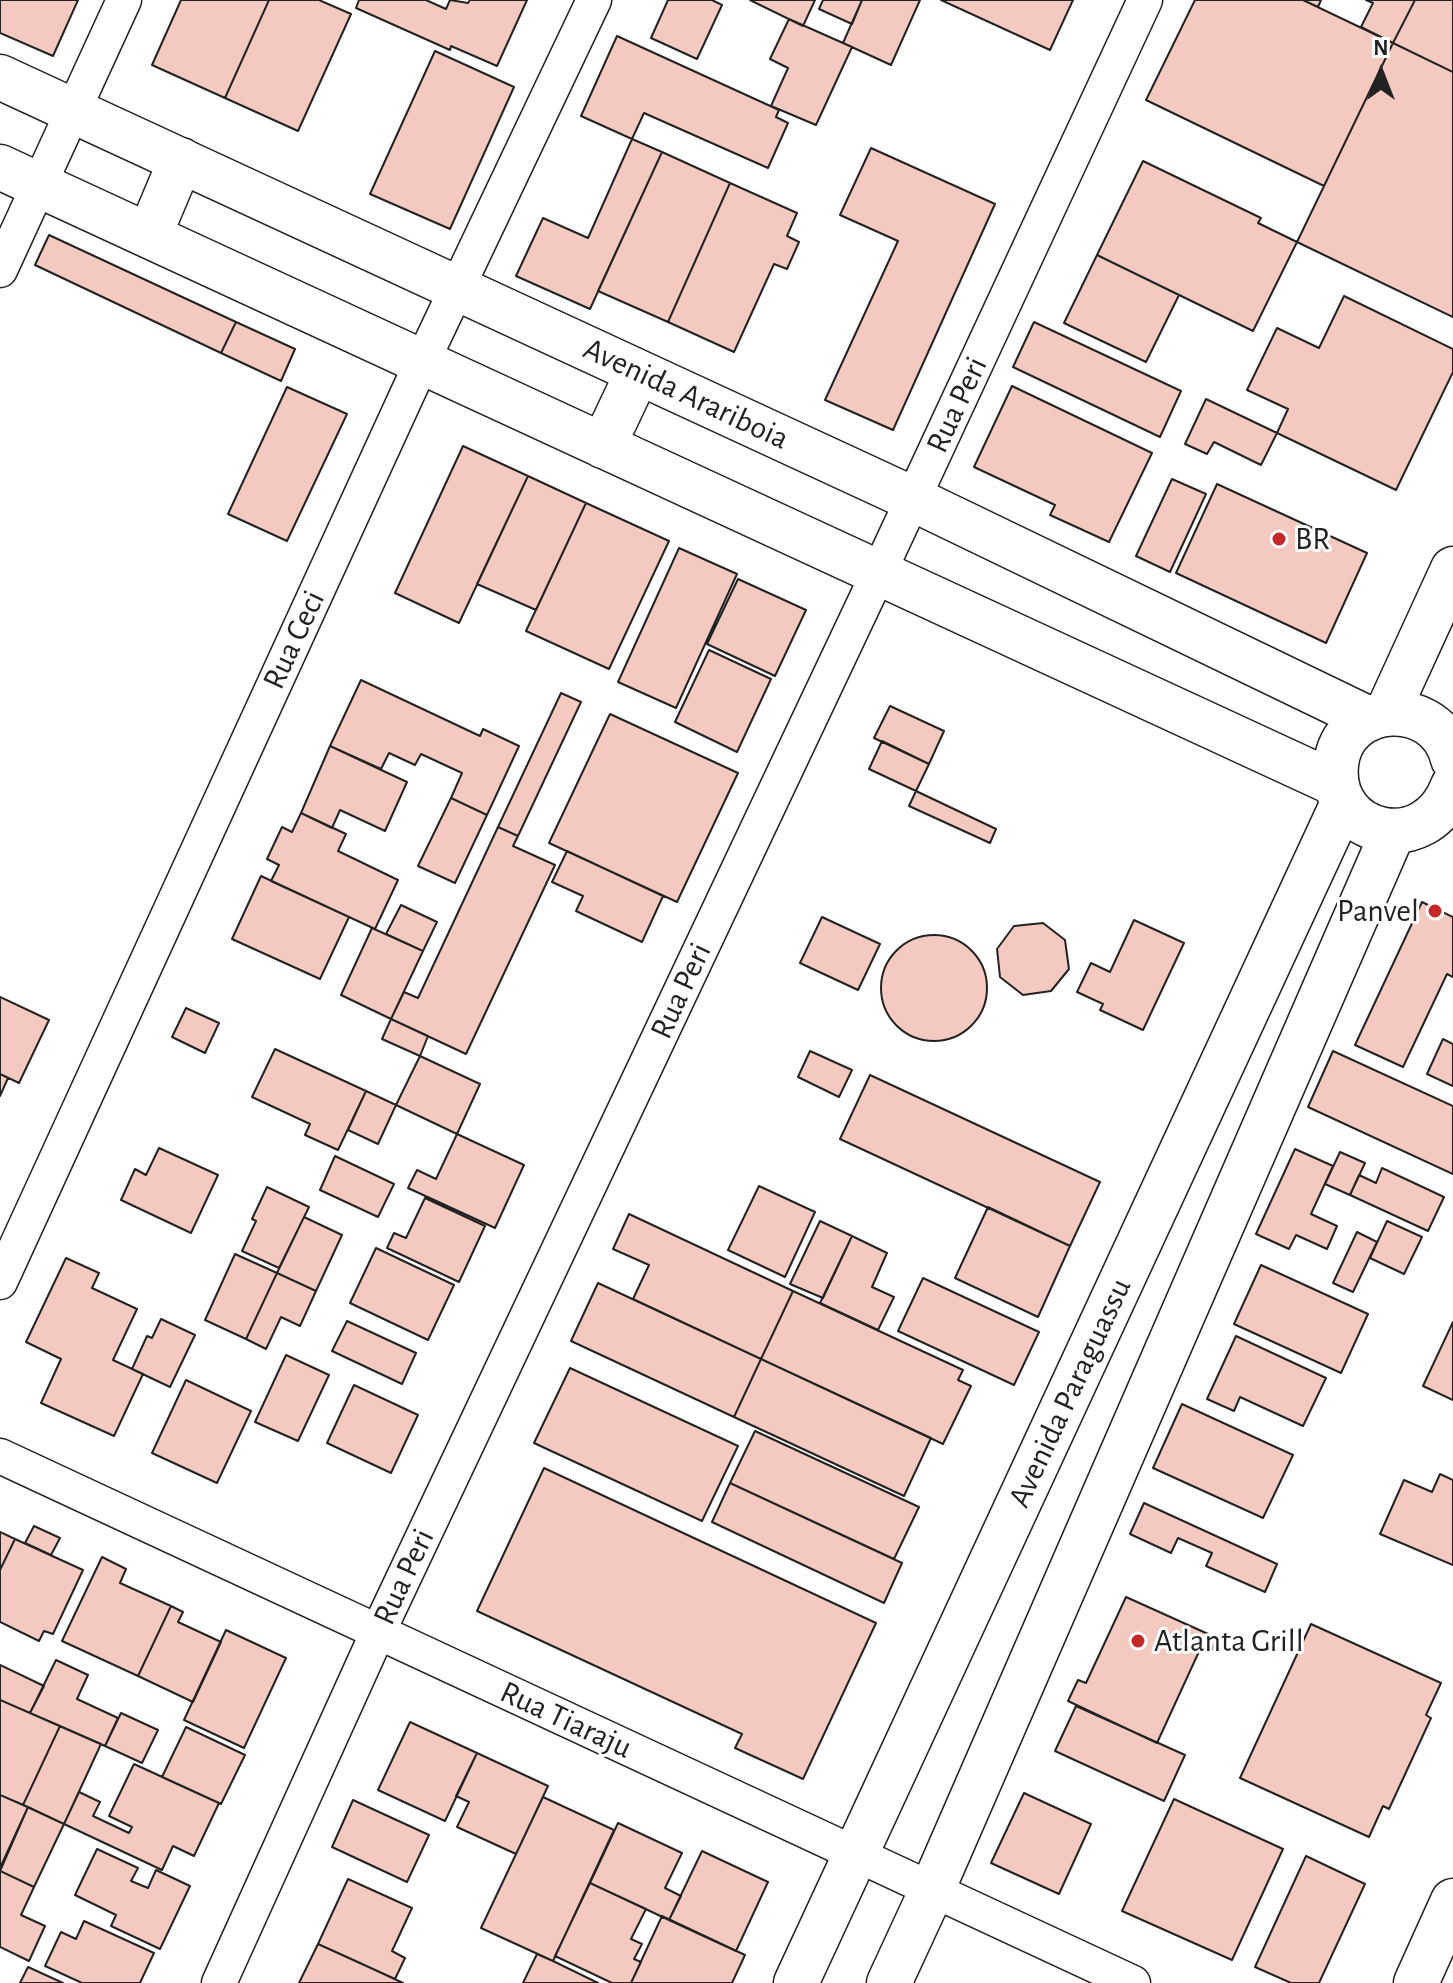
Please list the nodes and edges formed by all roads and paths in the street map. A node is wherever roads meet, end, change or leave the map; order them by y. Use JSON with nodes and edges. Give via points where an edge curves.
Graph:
{"nodes":[{"id":1,"x":124,"y":0,"type":"edge"},
{"id":2,"x":594,"y":0,"type":"edge"},
{"id":3,"x":1145,"y":0,"type":"edge"},
{"id":4,"x":0,"y":77,"type":"edge"},
{"id":5,"x":73,"y":110,"type":"junction"},
{"id":6,"x":181,"y":160,"type":"junction"},
{"id":7,"x":0,"y":167,"type":"edge"},
{"id":8,"x":40,"y":185,"type":"junction"},
{"id":9,"x":149,"y":236,"type":"junction"},
{"id":10,"x":0,"y":270,"type":"edge"},
{"id":11,"x":457,"y":288,"type":"junction"},
{"id":12,"x":422,"y":362,"type":"junction"},
{"id":13,"x":638,"y":372,"type":"junction"},
{"id":14,"x":603,"y":446,"type":"junction"},
{"id":15,"x":913,"y":499,"type":"junction"},
{"id":16,"x":1453,"y":569,"type":"edge"},
{"id":17,"x":878,"y":574,"type":"junction"},
{"id":18,"x":1378,"y":716,"type":"junction"},
{"id":19,"x":1441,"y":789,"type":"edge"},
{"id":20,"x":1340,"y":793,"type":"junction"},
{"id":21,"x":0,"y":1282,"type":"edge"},
{"id":22,"x":0,"y":1456,"type":"edge"},
{"id":23,"x":378,"y":1632,"type":"junction"},
{"id":24,"x":856,"y":1855,"type":"junction"},
{"id":25,"x":932,"y":1890,"type":"junction"},
{"id":26,"x":1453,"y":1901,"type":"edge"},
{"id":27,"x":1426,"y":1980,"type":"edge"},
{"id":28,"x":219,"y":1983,"type":"edge"},
{"id":29,"x":796,"y":1983,"type":"edge"},
{"id":30,"x":889,"y":1983,"type":"edge"},
{"id":31,"x":1133,"y":1983,"type":"edge"}],
"edges":[{"from":1,"to":5,"type":"street"},
{"from":2,"to":11,"type":"street","name":"Rua Ceci"},
{"from":3,"to":15,"type":"street","name":"Rua Peri"},
{"from":4,"to":5,"type":"main road","name":"Avenida Arariboia"},
{"from":5,"to":6,"type":"main road","name":"Avenida Arariboia"},
{"from":5,"to":8,"type":"street"},
{"from":6,"to":9,"type":"main road"},
{"from":6,"to":11,"type":"main road","name":"Avenida Arariboia"},
{"from":7,"to":8,"type":"main road"},
{"from":8,"to":9,"type":"main road"},
{"from":8,"to":10,"type":"street"},
{"from":9,"to":12,"type":"main road"},
{"from":11,"to":12,"type":"street","name":"Rua Ceci"},
{"from":11,"to":13,"type":"main road","name":"Avenida Arariboia"},
{"from":12,"to":14,"type":"main road"},
{"from":12,"to":21,"type":"street","name":"Rua Ceci"},
{"from":13,"to":14,"type":"main road"},
{"from":13,"to":15,"type":"main road","name":"Avenida Arariboia"},
{"from":14,"to":17,"type":"main road"},
{"from":15,"to":17,"type":"street","name":"Rua Peri"},
{"from":15,"to":18,"type":"main road","name":"Avenida Arariboia"},
{"from":16,"to":18,"type":"main road"},
{"from":17,"to":20,"type":"main road"},
{"from":17,"to":23,"type":"street","name":"Rua Peri"},
{"from":18,"to":19,"type":"main road","via":[[1407,713],[1440,733]]},
{"from":18,"to":20,"type":"main road","via":[[1353,730],[1341,745],[1336,764]]},
{"from":19,"to":20,"type":"main road","via":[[1373,827],[1356,817]]},
{"from":19,"to":25,"type":"main road"},
{"from":20,"to":24,"type":"main road","name":"Avenida Paraguassu"},
{"from":22,"to":23,"type":"street","name":"Rua Tiaraju"},
{"from":23,"to":24,"type":"street","name":"Rua Tiaraju"},
{"from":23,"to":28,"type":"street","name":"Rua Peri"},
{"from":24,"to":25,"type":"street","name":"Rua Tiaraju"},
{"from":24,"to":29,"type":"main road","name":"Avenida Paraguassu"},
{"from":25,"to":30,"type":"main road"},
{"from":25,"to":31,"type":"street","name":"Rua Tiaraju"},
{"from":26,"to":27,"type":"main road"}]}
